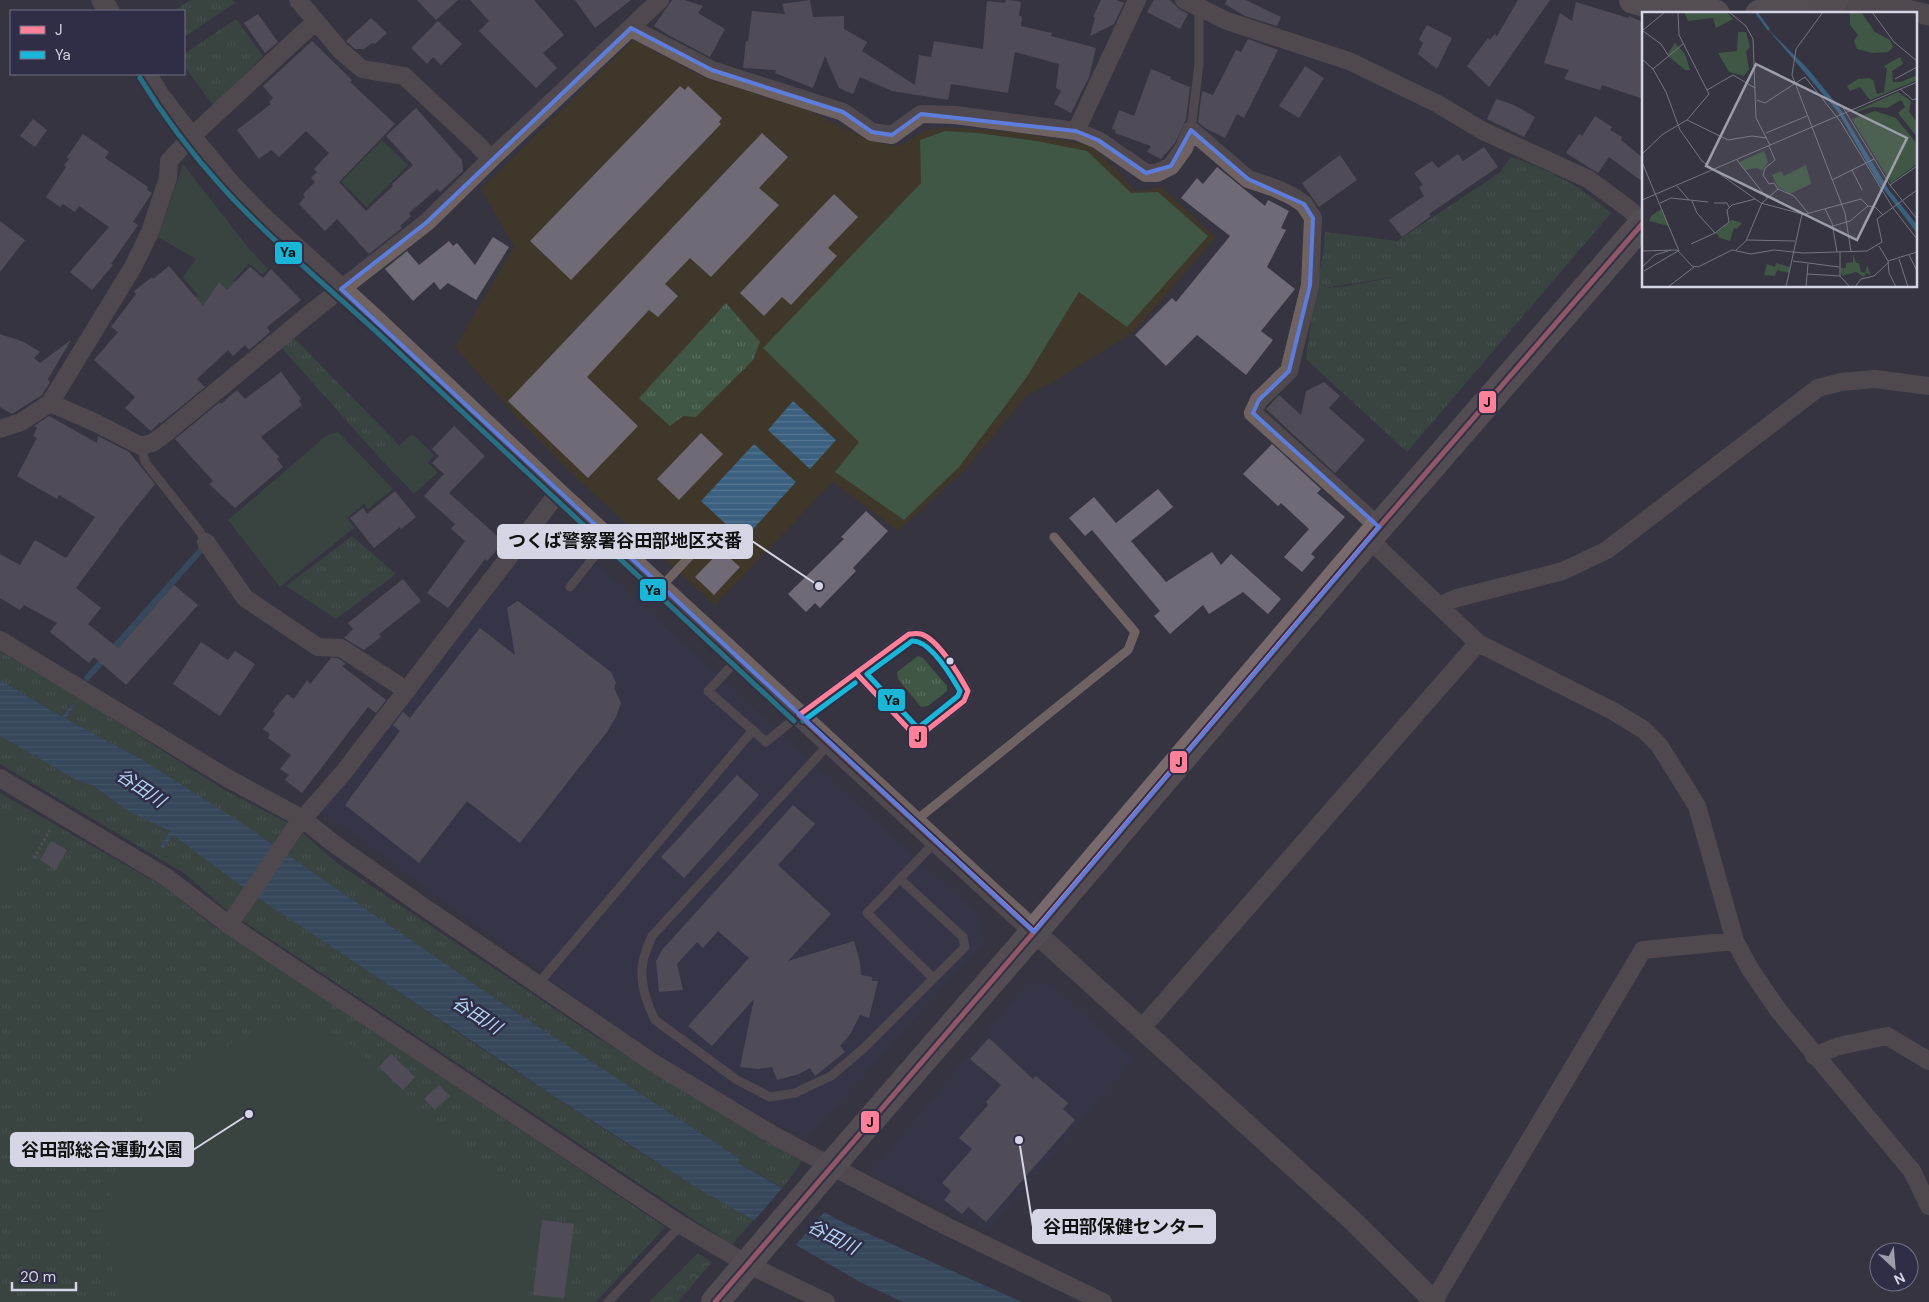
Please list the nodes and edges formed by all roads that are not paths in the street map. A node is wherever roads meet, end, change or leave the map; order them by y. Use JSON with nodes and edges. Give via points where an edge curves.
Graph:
{"nodes":[{"id":1,"x":298,"y":0,"type":"edge"},
{"id":2,"x":660,"y":0,"type":"edge"},
{"id":3,"x":1137,"y":0,"type":"edge"},
{"id":4,"x":1633,"y":0,"type":"edge"},
{"id":5,"x":1191,"y":4,"type":"edge"},
{"id":6,"x":1828,"y":7,"type":"edge"},
{"id":7,"x":1698,"y":12,"type":"edge"},
{"id":8,"x":1779,"y":12,"type":"edge"},
{"id":9,"x":1929,"y":15,"type":"edge"},
{"id":10,"x":316,"y":21,"type":"junction"},
{"id":11,"x":631,"y":28,"type":"junction"},
{"id":12,"x":147,"y":75,"type":"edge"},
{"id":13,"x":1191,"y":130,"type":"junction"},
{"id":14,"x":1076,"y":131,"type":"junction"},
{"id":15,"x":191,"y":137,"type":"junction"},
{"id":16,"x":491,"y":159,"type":"junction"},
{"id":17,"x":1642,"y":221,"type":"edge"},
{"id":18,"x":1642,"y":223,"type":"edge"},
{"id":19,"x":341,"y":289,"type":"junction"},
{"id":20,"x":1929,"y":386,"type":"edge"},
{"id":21,"x":50,"y":403,"type":"junction"},
{"id":22,"x":0,"y":429,"type":"edge"},
{"id":23,"x":141,"y":446,"type":"junction"},
{"id":24,"x":558,"y":493,"type":"junction"},
{"id":25,"x":668,"y":529,"type":"dead end"},
{"id":26,"x":1374,"y":533,"type":"junction"},
{"id":27,"x":1054,"y":537,"type":"dead end"},
{"id":28,"x":608,"y":539,"type":"junction"},
{"id":29,"x":206,"y":542,"type":"joint"},
{"id":30,"x":570,"y":587,"type":"dead end"},
{"id":31,"x":660,"y":588,"type":"junction"},
{"id":32,"x":1440,"y":605,"type":"junction"},
{"id":33,"x":0,"y":640,"type":"edge"},
{"id":34,"x":1478,"y":642,"type":"junction"},
{"id":35,"x":738,"y":659,"type":"junction"},
{"id":36,"x":856,"y":673,"type":"junction"},
{"id":37,"x":406,"y":690,"type":"junction"},
{"id":38,"x":799,"y":715,"type":"junction"},
{"id":39,"x":753,"y":730,"type":"junction"},
{"id":40,"x":829,"y":743,"type":"junction"},
{"id":41,"x":0,"y":778,"type":"edge"},
{"id":42,"x":914,"y":822,"type":"junction"},
{"id":43,"x":299,"y":824,"type":"junction"},
{"id":44,"x":936,"y":841,"type":"junction"},
{"id":45,"x":900,"y":879,"type":"junction"},
{"id":46,"x":232,"y":921,"type":"junction"},
{"id":47,"x":1034,"y":932,"type":"junction"},
{"id":48,"x":1735,"y":941,"type":"junction"},
{"id":49,"x":933,"y":978,"type":"junction"},
{"id":50,"x":538,"y":984,"type":"junction"},
{"id":51,"x":1141,"y":1029,"type":"junction"},
{"id":52,"x":1814,"y":1056,"type":"junction"},
{"id":53,"x":1929,"y":1061,"type":"edge"},
{"id":54,"x":827,"y":1170,"type":"junction"},
{"id":55,"x":1929,"y":1206,"type":"edge"},
{"id":56,"x":681,"y":1225,"type":"junction"},
{"id":57,"x":752,"y":1260,"type":"junction"},
{"id":58,"x":608,"y":1302,"type":"edge"},
{"id":59,"x":715,"y":1302,"type":"edge"},
{"id":60,"x":826,"y":1302,"type":"edge"},
{"id":61,"x":1103,"y":1302,"type":"edge"},
{"id":62,"x":1434,"y":1302,"type":"edge"}],
"edges":[{"from":1,"to":10,"type":"street"},
{"from":2,"to":11,"type":"street"},
{"from":3,"to":14,"type":"street"},
{"from":4,"to":7,"type":"main road"},
{"from":5,"to":13,"type":"lane","via":[[1199,64]]},
{"from":5,"to":17,"type":"street","via":[[1227,21],[1349,60],[1438,104],[1483,131],[1588,179]]},
{"from":6,"to":8,"type":"main road"},
{"from":6,"to":9,"type":"street","via":[[1890,6]]},
{"from":10,"to":15,"type":"street"},
{"from":10,"to":16,"type":"street","via":[[362,70],[404,76]]},
{"from":11,"to":14,"type":"street","via":[[712,70],[843,112],[872,132],[892,135],[921,114],[955,115]]},
{"from":11,"to":16,"type":"street"},
{"from":12,"to":15,"type":"street"},
{"from":13,"to":14,"type":"street","via":[[1184,148],[1171,166],[1157,173],[1146,173],[1098,140]]},
{"from":13,"to":26,"type":"street","via":[[1248,179],[1275,188],[1304,204],[1312,218],[1310,285],[1289,370],[1259,400],[1253,413]]},
{"from":15,"to":19,"type":"street","via":[[262,217]]},
{"from":15,"to":21,"type":"street","via":[[169,161],[168,178],[150,232],[133,267]]},
{"from":16,"to":19,"type":"street","via":[[427,222]]},
{"from":18,"to":26,"type":"highway"},
{"from":19,"to":23,"type":"street","via":[[161,438]]},
{"from":19,"to":24,"type":"street"},
{"from":20,"to":32,"type":"street","via":[[1875,378],[1818,388],[1607,550],[1563,571]]},
{"from":21,"to":22,"type":"street","via":[[21,422]]},
{"from":21,"to":23,"type":"street"},
{"from":23,"to":29,"type":"lane","via":[[145,462]]},
{"from":24,"to":28,"type":"street"},
{"from":24,"to":37,"type":"street"},
{"from":25,"to":31,"type":"lane","via":[[693,553]]},
{"from":26,"to":32,"type":"street"},
{"from":26,"to":47,"type":"highway"},
{"from":27,"to":42,"type":"lane","via":[[1136,632],[1128,650]]},
{"from":28,"to":30,"type":"lane"},
{"from":28,"to":31,"type":"street"},
{"from":29,"to":37,"type":"street","via":[[245,598],[318,647],[341,648]]},
{"from":31,"to":35,"type":"street"},
{"from":32,"to":34,"type":"street"},
{"from":33,"to":43,"type":"street"},
{"from":34,"to":48,"type":"street","via":[[1613,712],[1644,730],[1659,746],[1697,806]]},
{"from":34,"to":51,"type":"street"},
{"from":35,"to":38,"type":"street"},
{"from":35,"to":39,"type":"lane","via":[[708,691]]},
{"from":36,"to":36,"type":"lane","via":[[909,634],[920,634],[930,639],[963,679],[968,691],[964,701],[917,738]]},
{"from":36,"to":38,"type":"lane"},
{"from":37,"to":43,"type":"street","via":[[343,773]]},
{"from":38,"to":39,"type":"lane","via":[[766,742]]},
{"from":38,"to":40,"type":"street"},
{"from":39,"to":50,"type":"lane"},
{"from":40,"to":42,"type":"street"},
{"from":40,"to":49,"type":"lane","via":[[652,936],[643,962],[643,986],[648,1006],[655,1020],[737,1080],[770,1097],[795,1093],[831,1076],[864,1048]]},
{"from":41,"to":46,"type":"street","via":[[166,877]]},
{"from":42,"to":44,"type":"street"},
{"from":43,"to":46,"type":"street"},
{"from":43,"to":50,"type":"street","via":[[341,849]]},
{"from":44,"to":45,"type":"lane"},
{"from":44,"to":47,"type":"street"},
{"from":45,"to":49,"type":"lane","via":[[867,913]]},
{"from":45,"to":49,"type":"lane","via":[[963,938],[965,947]]},
{"from":46,"to":56,"type":"street"},
{"from":47,"to":51,"type":"street"},
{"from":47,"to":54,"type":"highway"},
{"from":48,"to":52,"type":"street","via":[[1778,1010]]},
{"from":48,"to":62,"type":"street","via":[[1643,950]]},
{"from":50,"to":54,"type":"street","via":[[652,1062]]},
{"from":51,"to":62,"type":"street","via":[[1352,1220]]},
{"from":52,"to":53,"type":"street","via":[[1838,1046],[1888,1036]]},
{"from":52,"to":55,"type":"street","via":[[1912,1171]]},
{"from":54,"to":57,"type":"highway"},
{"from":54,"to":61,"type":"street"},
{"from":56,"to":57,"type":"street"},
{"from":56,"to":58,"type":"lane"},
{"from":57,"to":59,"type":"highway"},
{"from":57,"to":60,"type":"street"}]}
